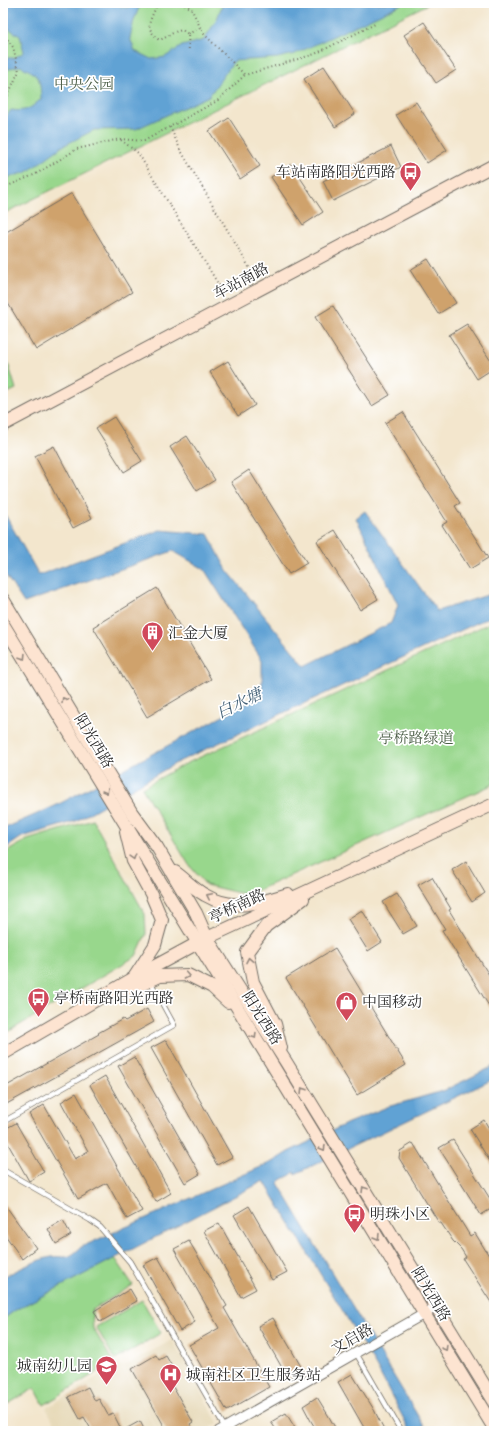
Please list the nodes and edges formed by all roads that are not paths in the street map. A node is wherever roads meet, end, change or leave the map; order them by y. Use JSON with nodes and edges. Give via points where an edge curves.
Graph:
{"nodes":[{"id":1,"x":494,"y":165,"type":"edge"},
{"id":2,"x":3,"y":425,"type":"edge"},
{"id":3,"x":3,"y":599,"type":"edge"},
{"id":4,"x":3,"y":624,"type":"edge"},
{"id":5,"x":94,"y":760,"type":"junction"},
{"id":6,"x":494,"y":804,"type":"edge"},
{"id":7,"x":128,"y":816,"type":"junction"},
{"id":8,"x":169,"y":867,"type":"junction"},
{"id":9,"x":327,"y":882,"type":"junction"},
{"id":10,"x":202,"y":940,"type":"junction"},
{"id":11,"x":134,"y":978,"type":"junction"},
{"id":12,"x":150,"y":981,"type":"junction"},
{"id":13,"x":106,"y":994,"type":"junction"},
{"id":14,"x":240,"y":1014,"type":"junction"},
{"id":15,"x":3,"y":1054,"type":"edge"},
{"id":16,"x":286,"y":1062,"type":"junction"},
{"id":17,"x":3,"y":1122,"type":"edge"},
{"id":18,"x":3,"y":1170,"type":"edge"},
{"id":19,"x":436,"y":1307,"type":"junction"},
{"id":20,"x":424,"y":1314,"type":"junction"},
{"id":21,"x":357,"y":1353,"type":"junction"},
{"id":22,"x":470,"y":1363,"type":"junction"},
{"id":23,"x":458,"y":1370,"type":"junction"},
{"id":24,"x":494,"y":1401,"type":"edge"},
{"id":25,"x":494,"y":1428,"type":"edge"},
{"id":26,"x":222,"y":1429,"type":"edge"},
{"id":27,"x":401,"y":1431,"type":"edge"}],
"edges":[{"from":1,"to":2,"type":"main road","name":"车站南路"},
{"from":5,"to":3,"type":"main road","name":"阳光西路","one_way":true},
{"from":4,"to":5,"type":"main road","name":"阳光西路","one_way":true},
{"from":5,"to":7,"type":"main road","name":"阳光西路"},
{"from":6,"to":9,"type":"main road","name":"亭桥南路"},
{"from":7,"to":8,"type":"main road","name":"阳光西路","via":[[157,847]]},
{"from":7,"to":10,"type":"main road","name":"阳光西路"},
{"from":7,"to":11,"type":"main road","one_way":true,"via":[[133,861],[162,920],[155,945]]},
{"from":9,"to":8,"type":"main road","one_way":true,"via":[[247,905],[226,904],[205,895]]},
{"from":8,"to":10,"type":"main road","name":"阳光西路","via":[[196,913]]},
{"from":9,"to":10,"type":"main road","name":"亭桥南路"},
{"from":16,"to":9,"type":"main road","one_way":true,"via":[[275,1024],[253,982],[248,952],[266,926]]},
{"from":10,"to":11,"type":"main road","name":"亭桥南路"},
{"from":10,"to":14,"type":"main road","name":"阳光西路"},
{"from":10,"to":16,"type":"main road","name":"阳光西路"},
{"from":11,"to":13,"type":"main road","name":"亭桥南路"},
{"from":12,"to":13,"type":"main road","via":[[132,989]]},
{"from":12,"to":14,"type":"main road","one_way":true,"via":[[160,976],[188,975],[212,987]]},
{"from":12,"to":17,"type":"lane","via":[[174,1024]]},
{"from":13,"to":15,"type":"main road","name":"亭桥南路"},
{"from":14,"to":20,"type":"main road","name":"阳光西路","one_way":true},
{"from":19,"to":16,"type":"main road","name":"阳光西路","one_way":true},
{"from":18,"to":26,"type":"lane","via":[[100,1226],[130,1262]]},
{"from":19,"to":20,"type":"street","name":"文启路"},
{"from":19,"to":22,"type":"main road","name":"阳光西路"},
{"from":20,"to":21,"type":"street","name":"文启路"},
{"from":20,"to":23,"type":"main road","name":"阳光西路","one_way":true},
{"from":21,"to":26,"type":"street","name":"文启路"},
{"from":21,"to":27,"type":"lane"},
{"from":22,"to":23,"type":"lane"},
{"from":22,"to":24,"type":"main road","name":"阳光西路"},
{"from":23,"to":25,"type":"main road","name":"阳光西路"}]}
